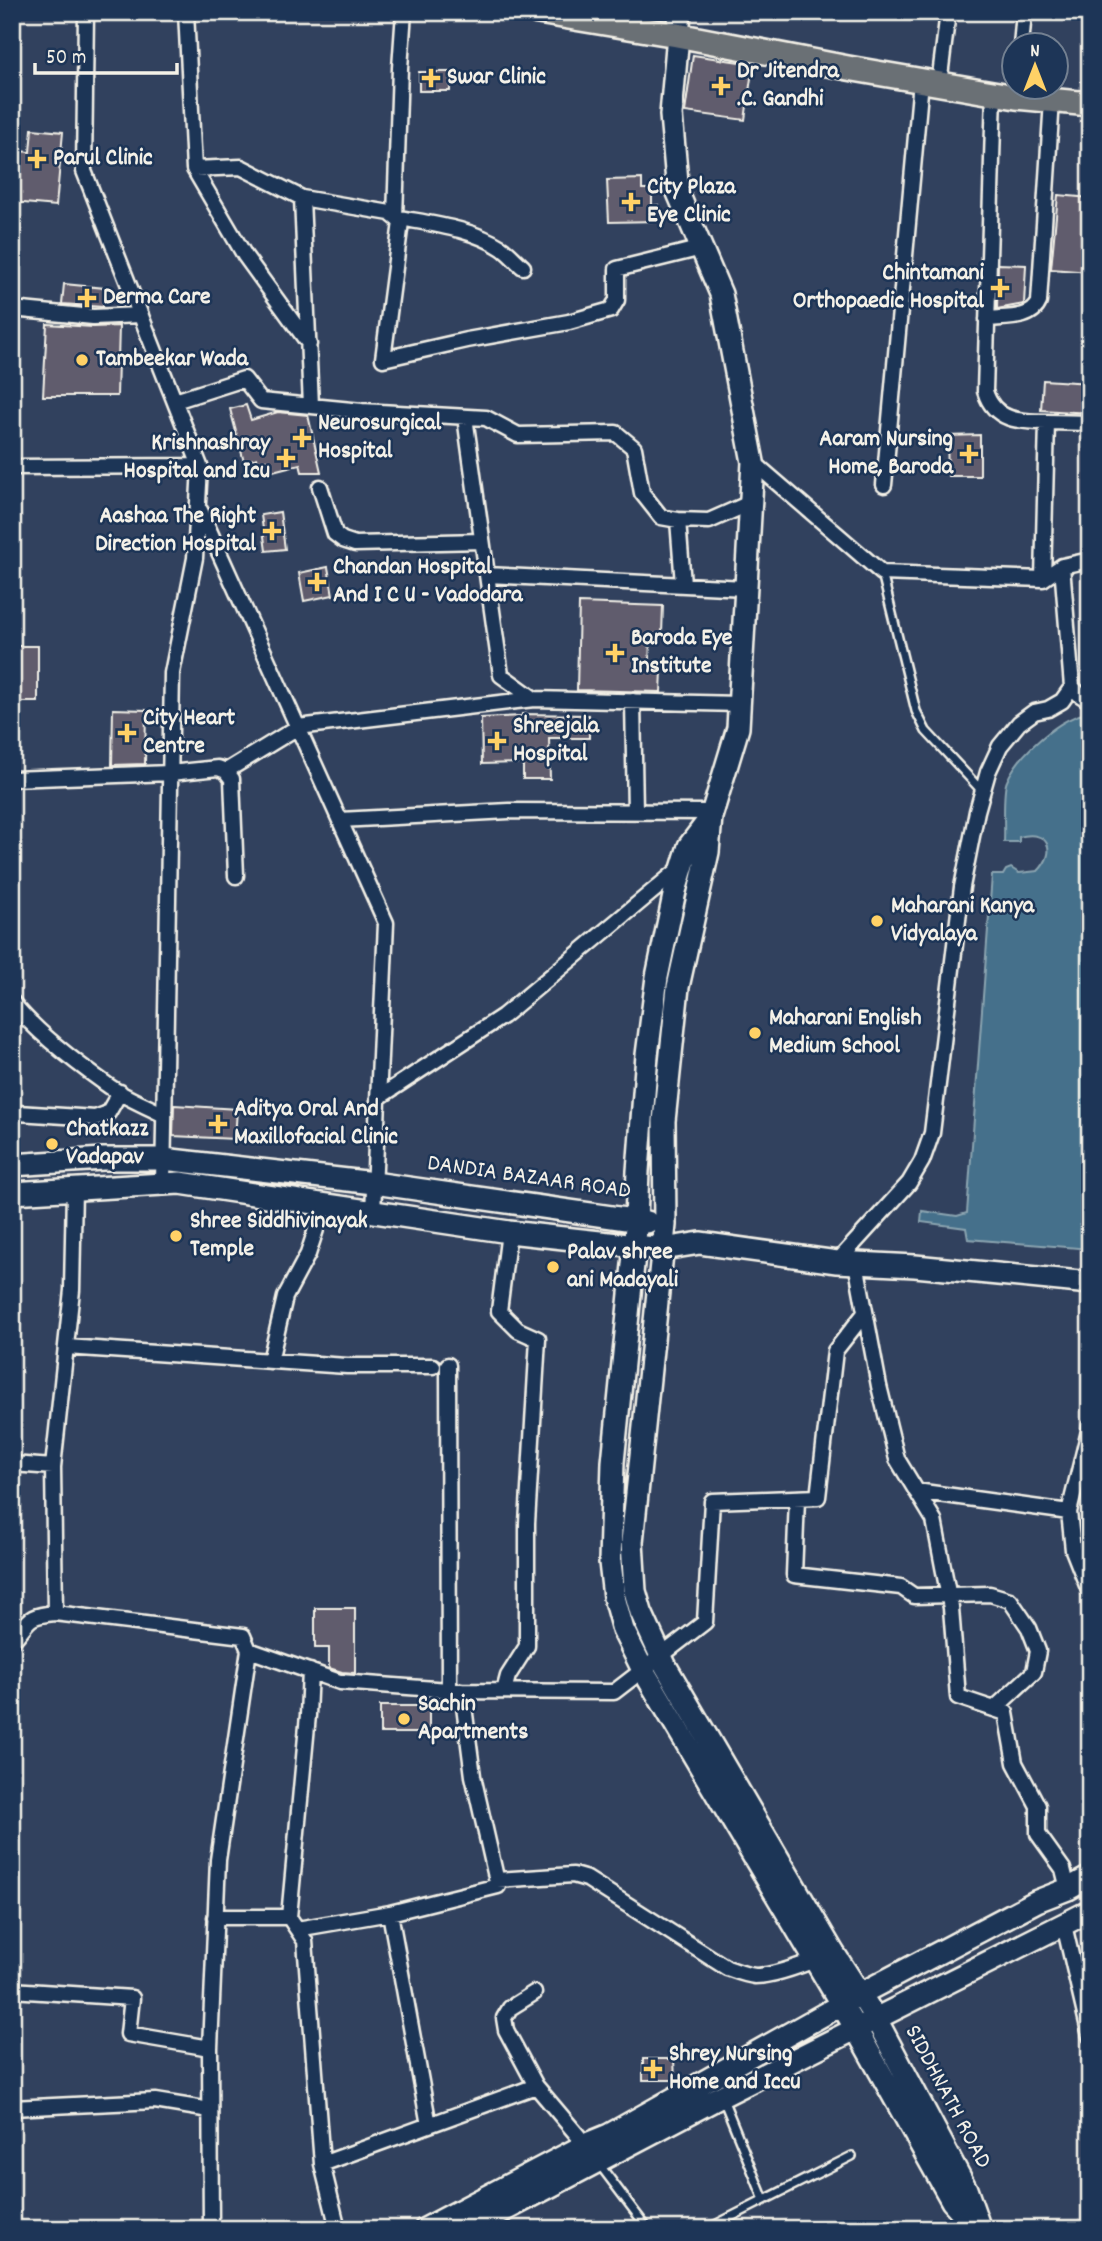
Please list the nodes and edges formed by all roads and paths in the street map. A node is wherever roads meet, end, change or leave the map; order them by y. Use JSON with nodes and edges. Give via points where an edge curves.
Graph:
{"nodes":[{"id":1,"x":86,"y":12,"type":"edge"},
{"id":2,"x":186,"y":12,"type":"edge"},
{"id":3,"x":404,"y":12,"type":"edge"},
{"id":4,"x":538,"y":12,"type":"edge"},
{"id":5,"x":948,"y":12,"type":"edge"},
{"id":6,"x":1024,"y":12,"type":"edge"},
{"id":7,"x":678,"y":24,"type":"edge"},
{"id":8,"x":1022,"y":32,"type":"edge"},
{"id":9,"x":930,"y":82,"type":"junction"},
{"id":10,"x":1000,"y":92,"type":"edge"},
{"id":11,"x":1008,"y":102,"type":"edge"},
{"id":12,"x":1052,"y":102,"type":"edge"},
{"id":13,"x":1070,"y":102,"type":"edge"},
{"id":14,"x":1090,"y":104,"type":"edge"},
{"id":15,"x":194,"y":169,"type":"junction"},
{"id":16,"x":302,"y":198,"type":"junction"},
{"id":17,"x":396,"y":217,"type":"junction"},
{"id":18,"x":702,"y":248,"type":"junction"},
{"id":19,"x":523,"y":267,"type":"dead end"},
{"id":20,"x":12,"y":309,"type":"edge"},
{"id":21,"x":141,"y":315,"type":"junction"},
{"id":22,"x":988,"y":319,"type":"junction"},
{"id":23,"x":309,"y":344,"type":"junction"},
{"id":24,"x":174,"y":401,"type":"junction"},
{"id":25,"x":311,"y":406,"type":"junction"},
{"id":26,"x":465,"y":417,"type":"junction"},
{"id":27,"x":1047,"y":422,"type":"junction"},
{"id":28,"x":1090,"y":423,"type":"edge"},
{"id":29,"x":753,"y":461,"type":"junction"},
{"id":30,"x":200,"y":466,"type":"junction"},
{"id":31,"x":12,"y":467,"type":"edge"},
{"id":32,"x":884,"y":485,"type":"dead end"},
{"id":33,"x":320,"y":487,"type":"dead end"},
{"id":34,"x":750,"y":503,"type":"junction"},
{"id":35,"x":198,"y":506,"type":"junction"},
{"id":36,"x":678,"y":520,"type":"junction"},
{"id":37,"x":482,"y":541,"type":"junction"},
{"id":38,"x":1090,"y":560,"type":"edge"},
{"id":39,"x":1062,"y":566,"type":"junction"},
{"id":40,"x":882,"y":573,"type":"junction"},
{"id":41,"x":487,"y":575,"type":"junction"},
{"id":42,"x":1043,"y":579,"type":"junction"},
{"id":43,"x":682,"y":584,"type":"junction"},
{"id":44,"x":746,"y":588,"type":"junction"},
{"id":45,"x":1072,"y":687,"type":"junction"},
{"id":46,"x":534,"y":699,"type":"junction"},
{"id":47,"x":633,"y":701,"type":"junction"},
{"id":48,"x":1090,"y":701,"type":"edge"},
{"id":49,"x":739,"y":704,"type":"junction"},
{"id":50,"x":298,"y":727,"type":"junction"},
{"id":51,"x":226,"y":771,"type":"junction"},
{"id":52,"x":170,"y":773,"type":"junction"},
{"id":53,"x":12,"y":779,"type":"edge"},
{"id":54,"x":982,"y":792,"type":"junction"},
{"id":55,"x":635,"y":811,"type":"junction"},
{"id":56,"x":711,"y":815,"type":"junction"},
{"id":57,"x":340,"y":820,"type":"junction"},
{"id":58,"x":693,"y":868,"type":"junction"},
{"id":59,"x":236,"y":876,"type":"dead end"},
{"id":60,"x":12,"y":1002,"type":"edge"},
{"id":61,"x":120,"y":1092,"type":"junction"},
{"id":62,"x":378,"y":1098,"type":"junction"},
{"id":63,"x":18,"y":1113,"type":"dead end"},
{"id":64,"x":164,"y":1115,"type":"junction"},
{"id":65,"x":163,"y":1159,"type":"junction"},
{"id":66,"x":12,"y":1165,"type":"edge"},
{"id":67,"x":374,"y":1183,"type":"junction"},
{"id":68,"x":163,"y":1184,"type":"junction"},
{"id":69,"x":74,"y":1189,"type":"junction"},
{"id":70,"x":12,"y":1193,"type":"edge"},
{"id":71,"x":324,"y":1205,"type":"junction"},
{"id":72,"x":373,"y":1212,"type":"junction"},
{"id":73,"x":635,"y":1219,"type":"junction"},
{"id":74,"x":665,"y":1225,"type":"junction"},
{"id":75,"x":509,"y":1232,"type":"junction"},
{"id":76,"x":700,"y":1243,"type":"junction"},
{"id":77,"x":635,"y":1245,"type":"junction"},
{"id":78,"x":663,"y":1249,"type":"junction"},
{"id":79,"x":847,"y":1262,"type":"junction"},
{"id":80,"x":1090,"y":1283,"type":"edge"},
{"id":81,"x":865,"y":1313,"type":"junction"},
{"id":82,"x":66,"y":1347,"type":"junction"},
{"id":83,"x":270,"y":1361,"type":"junction"},
{"id":84,"x":448,"y":1365,"type":"dead end"},
{"id":85,"x":433,"y":1366,"type":"dead end"},
{"id":86,"x":1090,"y":1427,"type":"edge"},
{"id":87,"x":12,"y":1464,"type":"edge"},
{"id":88,"x":53,"y":1467,"type":"junction"},
{"id":89,"x":916,"y":1491,"type":"junction"},
{"id":90,"x":797,"y":1499,"type":"junction"},
{"id":91,"x":1069,"y":1512,"type":"junction"},
{"id":92,"x":1090,"y":1593,"type":"edge"},
{"id":93,"x":949,"y":1596,"type":"junction"},
{"id":94,"x":55,"y":1614,"type":"junction"},
{"id":95,"x":12,"y":1641,"type":"edge"},
{"id":96,"x":249,"y":1650,"type":"junction"},
{"id":97,"x":661,"y":1657,"type":"junction"},
{"id":98,"x":643,"y":1670,"type":"junction"},
{"id":99,"x":310,"y":1671,"type":"junction"},
{"id":100,"x":456,"y":1690,"type":"junction"},
{"id":101,"x":504,"y":1691,"type":"junction"},
{"id":102,"x":994,"y":1709,"type":"junction"},
{"id":103,"x":1090,"y":1877,"type":"edge"},
{"id":104,"x":497,"y":1881,"type":"junction"},
{"id":105,"x":1058,"y":1893,"type":"junction"},
{"id":106,"x":1090,"y":1911,"type":"edge"},
{"id":107,"x":390,"y":1913,"type":"junction"},
{"id":108,"x":215,"y":1917,"type":"junction"},
{"id":109,"x":293,"y":1923,"type":"junction"},
{"id":110,"x":1064,"y":1924,"type":"junction"},
{"id":111,"x":833,"y":1952,"type":"junction"},
{"id":112,"x":814,"y":1960,"type":"junction"},
{"id":113,"x":12,"y":1990,"type":"edge"},
{"id":114,"x":534,"y":1993,"type":"dead end"},
{"id":115,"x":862,"y":1993,"type":"junction"},
{"id":116,"x":841,"y":2005,"type":"junction"},
{"id":117,"x":876,"y":2019,"type":"junction"},
{"id":118,"x":856,"y":2029,"type":"junction"},
{"id":119,"x":1090,"y":2036,"type":"edge"},
{"id":120,"x":210,"y":2048,"type":"junction"},
{"id":121,"x":714,"y":2076,"type":"junction"},
{"id":122,"x":536,"y":2086,"type":"junction"},
{"id":123,"x":722,"y":2096,"type":"junction"},
{"id":124,"x":12,"y":2108,"type":"edge"},
{"id":125,"x":210,"y":2110,"type":"junction"},
{"id":126,"x":429,"y":2125,"type":"junction"},
{"id":127,"x":592,"y":2153,"type":"junction"},
{"id":128,"x":852,"y":2156,"type":"dead end"},
{"id":129,"x":322,"y":2164,"type":"junction"},
{"id":130,"x":765,"y":2200,"type":"junction"},
{"id":131,"x":211,"y":2229,"type":"edge"},
{"id":132,"x":338,"y":2229,"type":"edge"},
{"id":133,"x":425,"y":2229,"type":"edge"},
{"id":134,"x":469,"y":2229,"type":"edge"},
{"id":135,"x":648,"y":2229,"type":"edge"},
{"id":136,"x":707,"y":2229,"type":"edge"},
{"id":137,"x":978,"y":2229,"type":"edge"}],
"edges":[{"from":1,"to":21,"type":"street","via":[[84,171]]},
{"from":2,"to":15,"type":"street"},
{"from":3,"to":17,"type":"street"},
{"from":4,"to":7,"type":"main road"},
{"from":5,"to":9,"type":"street"},
{"from":6,"to":8,"type":"street"},
{"from":7,"to":9,"type":"main road"},
{"from":7,"to":18,"type":"street","via":[[671,115],[678,193]]},
{"from":9,"to":10,"type":"main road"},
{"from":9,"to":32,"type":"street"},
{"from":11,"to":22,"type":"street"},
{"from":12,"to":22,"type":"street","via":[[1039,302],[1029,314]]},
{"from":13,"to":14,"type":"main road"},
{"from":15,"to":16,"type":"street","via":[[241,167]]},
{"from":15,"to":23,"type":"street","via":[[245,257]]},
{"from":16,"to":17,"type":"street"},
{"from":16,"to":23,"type":"street"},
{"from":17,"to":18,"type":"street","via":[[401,222],[383,359],[611,310],[617,300],[617,269]]},
{"from":17,"to":19,"type":"street","via":[[477,236],[502,248]]},
{"from":18,"to":29,"type":"street","via":[[721,294]]},
{"from":20,"to":21,"type":"street","via":[[93,317]]},
{"from":21,"to":24,"type":"street"},
{"from":22,"to":27,"type":"street","via":[[985,391],[989,403],[1004,416]]},
{"from":23,"to":25,"type":"street"},
{"from":24,"to":25,"type":"street","via":[[244,379],[261,401]]},
{"from":24,"to":30,"type":"street"},
{"from":25,"to":26,"type":"street"},
{"from":26,"to":36,"type":"street","via":[[486,418],[518,435],[615,433],[634,448],[642,493],[661,517]]},
{"from":26,"to":37,"type":"street"},
{"from":27,"to":28,"type":"street"},
{"from":27,"to":42,"type":"street"},
{"from":29,"to":34,"type":"street"},
{"from":29,"to":40,"type":"street"},
{"from":30,"to":31,"type":"street"},
{"from":30,"to":35,"type":"street"},
{"from":33,"to":37,"type":"street","via":[[335,534],[342,540],[355,544]]},
{"from":34,"to":36,"type":"street","via":[[709,521]]},
{"from":34,"to":44,"type":"street"},
{"from":35,"to":50,"type":"street"},
{"from":35,"to":52,"type":"street","via":[[195,558],[173,673]]},
{"from":36,"to":43,"type":"street"},
{"from":37,"to":41,"type":"street"},
{"from":38,"to":39,"type":"street"},
{"from":39,"to":42,"type":"street"},
{"from":39,"to":45,"type":"street"},
{"from":40,"to":42,"type":"street"},
{"from":40,"to":54,"type":"lane","via":[[916,711],[926,731]]},
{"from":41,"to":43,"type":"street"},
{"from":41,"to":46,"type":"street","via":[[501,675]]},
{"from":43,"to":44,"type":"street"},
{"from":44,"to":49,"type":"street"},
{"from":45,"to":48,"type":"street"},
{"from":45,"to":54,"type":"street","via":[[1062,701],[1018,723],[992,761]]},
{"from":46,"to":47,"type":"street"},
{"from":46,"to":50,"type":"street"},
{"from":47,"to":49,"type":"street"},
{"from":47,"to":55,"type":"street"},
{"from":49,"to":56,"type":"street","via":[[738,728]]},
{"from":50,"to":51,"type":"street"},
{"from":50,"to":57,"type":"street"},
{"from":51,"to":52,"type":"street"},
{"from":51,"to":59,"type":"street","via":[[232,779]]},
{"from":52,"to":53,"type":"street"},
{"from":52,"to":64,"type":"street"},
{"from":54,"to":79,"type":"street","via":[[962,887],[932,1133],[909,1183]]},
{"from":55,"to":56,"type":"street"},
{"from":55,"to":57,"type":"street","via":[[509,811]]},
{"from":56,"to":58,"type":"street","via":[[689,846]]},
{"from":57,"to":62,"type":"street","via":[[386,923]]},
{"from":58,"to":62,"type":"street","via":[[503,1016]]},
{"from":58,"to":73,"type":"street","name":"SIDDHNATH ROAD","via":[[675,891],[657,977]]},
{"from":58,"to":74,"type":"street","name":"SIDDHNATH ROAD","via":[[664,1121]]},
{"from":60,"to":61,"type":"street","via":[[60,1048]]},
{"from":61,"to":63,"type":"street","via":[[107,1114],[95,1118]]},
{"from":61,"to":64,"type":"street"},
{"from":62,"to":67,"type":"street"},
{"from":64,"to":65,"type":"street"},
{"from":65,"to":66,"type":"street","name":"DANDIA BAZAAR ROAD"},
{"from":65,"to":67,"type":"street","name":"DANDIA BAZAAR ROAD"},
{"from":65,"to":68,"type":"street"},
{"from":67,"to":72,"type":"street"},
{"from":67,"to":73,"type":"street","name":"DANDIA BAZAAR ROAD"},
{"from":68,"to":69,"type":"street"},
{"from":68,"to":71,"type":"street"},
{"from":69,"to":70,"type":"street"},
{"from":69,"to":82,"type":"street"},
{"from":71,"to":72,"type":"street"},
{"from":71,"to":83,"type":"street","via":[[308,1254],[285,1297]]},
{"from":72,"to":75,"type":"street"},
{"from":73,"to":74,"type":"street","name":"DANDIA BAZAAR ROAD"},
{"from":73,"to":77,"type":"street","name":"SIDDHNATH ROAD"},
{"from":74,"to":76,"type":"street","name":"DANDIA BAZAAR ROAD"},
{"from":74,"to":78,"type":"street","name":"SIDDHNATH ROAD"},
{"from":75,"to":77,"type":"street"},
{"from":75,"to":101,"type":"street","via":[[499,1311],[517,1330],[538,1339],[527,1523],[527,1646]]},
{"from":76,"to":78,"type":"street"},
{"from":76,"to":79,"type":"street"},
{"from":77,"to":78,"type":"street"},
{"from":77,"to":98,"type":"street","name":"SIDDHNATH ROAD","via":[[613,1462],[610,1562],[623,1630]]},
{"from":78,"to":97,"type":"street","name":"SIDDHNATH ROAD","via":[[632,1542],[635,1591]]},
{"from":79,"to":80,"type":"street"},
{"from":79,"to":81,"type":"street"},
{"from":81,"to":89,"type":"street","via":[[897,1459]]},
{"from":81,"to":90,"type":"street","via":[[835,1351],[818,1497]]},
{"from":82,"to":83,"type":"street"},
{"from":82,"to":88,"type":"street"},
{"from":83,"to":85,"type":"street"},
{"from":84,"to":100,"type":"street"},
{"from":86,"to":91,"type":"street"},
{"from":87,"to":88,"type":"street"},
{"from":88,"to":94,"type":"street"},
{"from":89,"to":91,"type":"street"},
{"from":89,"to":93,"type":"street","via":[[934,1520]]},
{"from":90,"to":93,"type":"street","via":[[794,1575],[901,1587],[914,1596]]},
{"from":90,"to":97,"type":"street","via":[[712,1501],[705,1622]]},
{"from":91,"to":92,"type":"street","via":[[1073,1550]]},
{"from":93,"to":102,"type":"street","via":[[958,1696]]},
{"from":93,"to":102,"type":"street","via":[[990,1594],[1010,1600],[1029,1628],[1038,1651],[1034,1672]]},
{"from":94,"to":95,"type":"street","via":[[35,1615]]},
{"from":94,"to":96,"type":"street","via":[[243,1636]]},
{"from":96,"to":99,"type":"street"},
{"from":96,"to":108,"type":"street","via":[[218,1860]]},
{"from":97,"to":98,"type":"street"},
{"from":97,"to":111,"type":"street","name":"SIDDHNATH ROAD"},
{"from":98,"to":101,"type":"street","via":[[614,1692]]},
{"from":98,"to":112,"type":"street","name":"SIDDHNATH ROAD"},
{"from":99,"to":100,"type":"street","via":[[340,1682]]},
{"from":99,"to":109,"type":"street"},
{"from":100,"to":101,"type":"street"},
{"from":100,"to":104,"type":"street"},
{"from":102,"to":105,"type":"street","via":[[1006,1713],[1015,1763],[1038,1806],[1038,1834],[1063,1869]]},
{"from":103,"to":105,"type":"street"},
{"from":104,"to":107,"type":"street","via":[[498,1886]]},
{"from":104,"to":112,"type":"street","via":[[573,1875],[587,1879],[740,1973],[770,1974]]},
{"from":105,"to":110,"type":"street"},
{"from":105,"to":115,"type":"street"},
{"from":106,"to":110,"type":"street"},
{"from":107,"to":109,"type":"street"},
{"from":107,"to":126,"type":"street"},
{"from":108,"to":109,"type":"street"},
{"from":108,"to":120,"type":"street"},
{"from":109,"to":129,"type":"street","via":[[305,1941]]},
{"from":110,"to":117,"type":"street"},
{"from":110,"to":119,"type":"street"},
{"from":111,"to":112,"type":"street"},
{"from":111,"to":115,"type":"street","name":"SIDDHNATH ROAD"},
{"from":112,"to":116,"type":"street","name":"SIDDHNATH ROAD"},
{"from":113,"to":120,"type":"street","via":[[131,1998],[128,2034]]},
{"from":114,"to":122,"type":"street","via":[[510,2008],[504,2018]]},
{"from":115,"to":116,"type":"street"},
{"from":115,"to":117,"type":"street","name":"SIDDHNATH ROAD"},
{"from":116,"to":118,"type":"street","name":"SIDDHNATH ROAD"},
{"from":116,"to":121,"type":"street"},
{"from":117,"to":118,"type":"street"},
{"from":117,"to":137,"type":"street","name":"SIDDHNATH ROAD","via":[[966,2189]]},
{"from":118,"to":123,"type":"street"},
{"from":118,"to":137,"type":"street","name":"SIDDHNATH ROAD","via":[[952,2201]]},
{"from":120,"to":125,"type":"street"},
{"from":121,"to":123,"type":"lane"},
{"from":121,"to":127,"type":"street","via":[[609,2135]]},
{"from":122,"to":126,"type":"street"},
{"from":122,"to":127,"type":"street"},
{"from":123,"to":127,"type":"street"},
{"from":123,"to":130,"type":"lane"},
{"from":124,"to":125,"type":"street","via":[[155,2101]]},
{"from":125,"to":131,"type":"street"},
{"from":126,"to":129,"type":"street"},
{"from":127,"to":133,"type":"street"},
{"from":127,"to":134,"type":"street"},
{"from":127,"to":135,"type":"lane"},
{"from":128,"to":130,"type":"lane"},
{"from":129,"to":132,"type":"street"},
{"from":130,"to":136,"type":"lane"}]}
